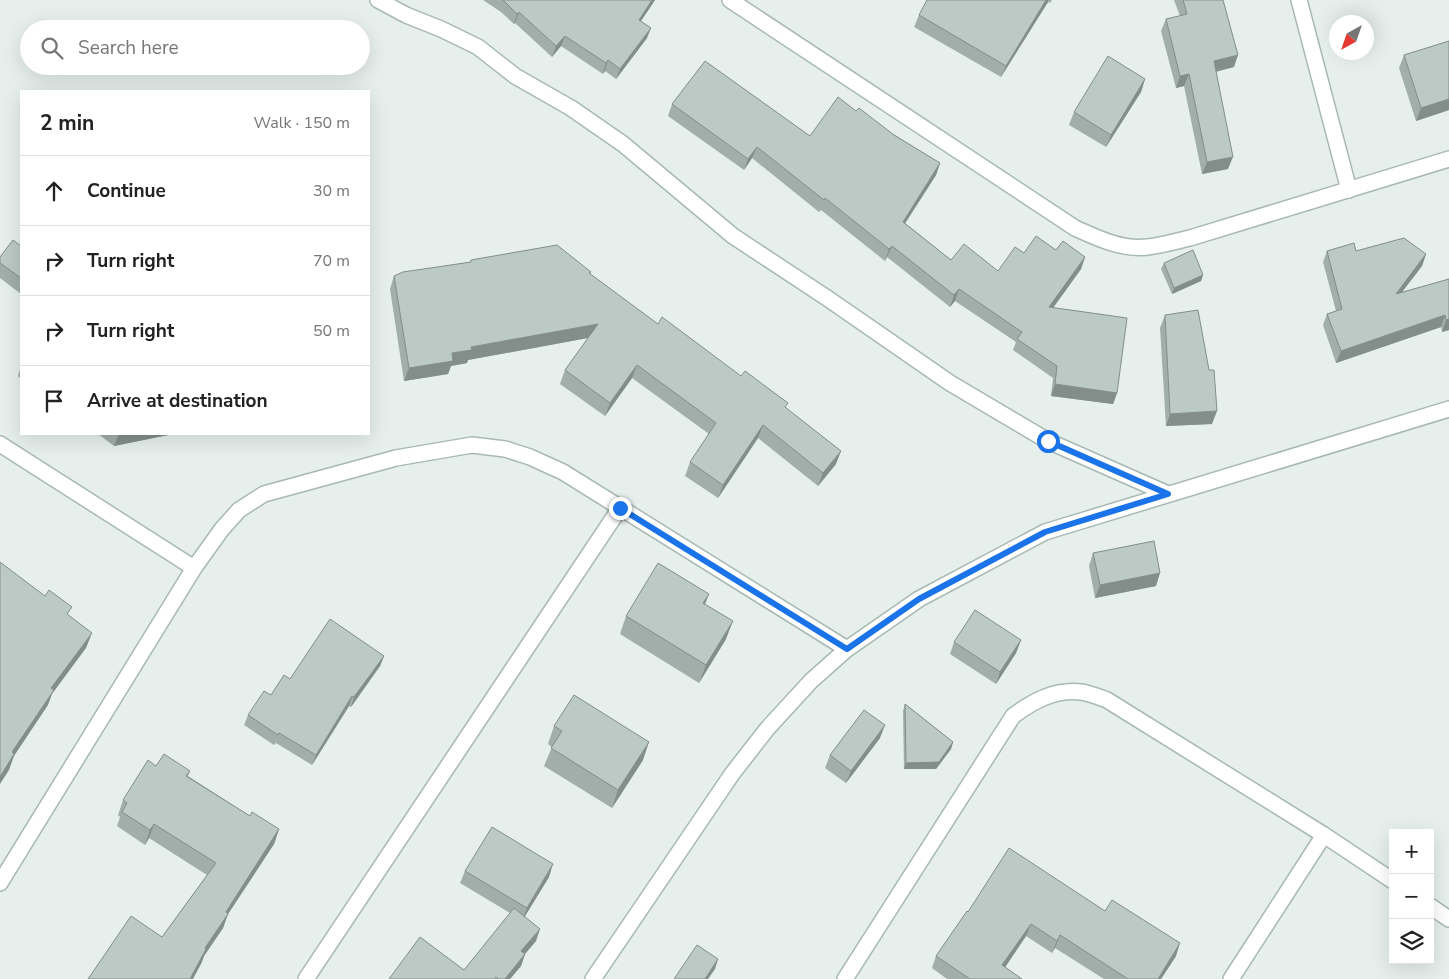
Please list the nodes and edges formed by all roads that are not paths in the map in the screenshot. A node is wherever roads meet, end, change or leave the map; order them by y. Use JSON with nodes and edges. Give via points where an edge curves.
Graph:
{"nodes":[{"id":1,"x":378,"y":0,"type":"edge"},
{"id":2,"x":730,"y":0,"type":"edge"},
{"id":3,"x":1299,"y":0,"type":"edge"},
{"id":4,"x":752,"y":6,"type":"edge"},
{"id":5,"x":1449,"y":159,"type":"edge"},
{"id":6,"x":1349,"y":190,"type":"junction"},
{"id":7,"x":1449,"y":409,"type":"edge"},
{"id":8,"x":0,"y":444,"type":"edge"},
{"id":9,"x":1168,"y":494,"type":"junction"},
{"id":10,"x":620,"y":508,"type":"junction"},
{"id":11,"x":194,"y":568,"type":"junction"},
{"id":12,"x":847,"y":649,"type":"junction"},
{"id":13,"x":1324,"y":835,"type":"junction"},
{"id":14,"x":1389,"y":878,"type":"edge"},
{"id":15,"x":0,"y":883,"type":"edge"},
{"id":16,"x":1434,"y":909,"type":"edge"},
{"id":17,"x":1449,"y":919,"type":"edge"},
{"id":18,"x":306,"y":979,"type":"edge"},
{"id":19,"x":594,"y":979,"type":"edge"},
{"id":20,"x":846,"y":979,"type":"edge"},
{"id":21,"x":1232,"y":979,"type":"edge"}],
"edges":[{"from":1,"to":9,"type":"street","via":[[478,47],[514,76],[571,108],[623,144],[733,236],[950,383],[1048,441]]},
{"from":2,"to":4,"type":"street"},
{"from":3,"to":6,"type":"street"},
{"from":4,"to":6,"type":"street","via":[[1075,228],[1106,242],[1146,248]]},
{"from":5,"to":6,"type":"street"},
{"from":7,"to":9,"type":"street"},
{"from":8,"to":11,"type":"street"},
{"from":9,"to":12,"type":"street","via":[[1045,532],[919,599]]},
{"from":10,"to":11,"type":"street","via":[[546,464],[505,449],[472,445],[396,458],[264,494],[239,510]]},
{"from":10,"to":12,"type":"street"},
{"from":10,"to":18,"type":"street"},
{"from":11,"to":15,"type":"street"},
{"from":12,"to":19,"type":"street","via":[[791,701],[732,774]]},
{"from":13,"to":14,"type":"street"},
{"from":13,"to":20,"type":"street","via":[[1107,700],[1081,692],[1058,692],[1033,702],[1013,716]]},
{"from":13,"to":21,"type":"street"},
{"from":16,"to":17,"type":"street"}]}
